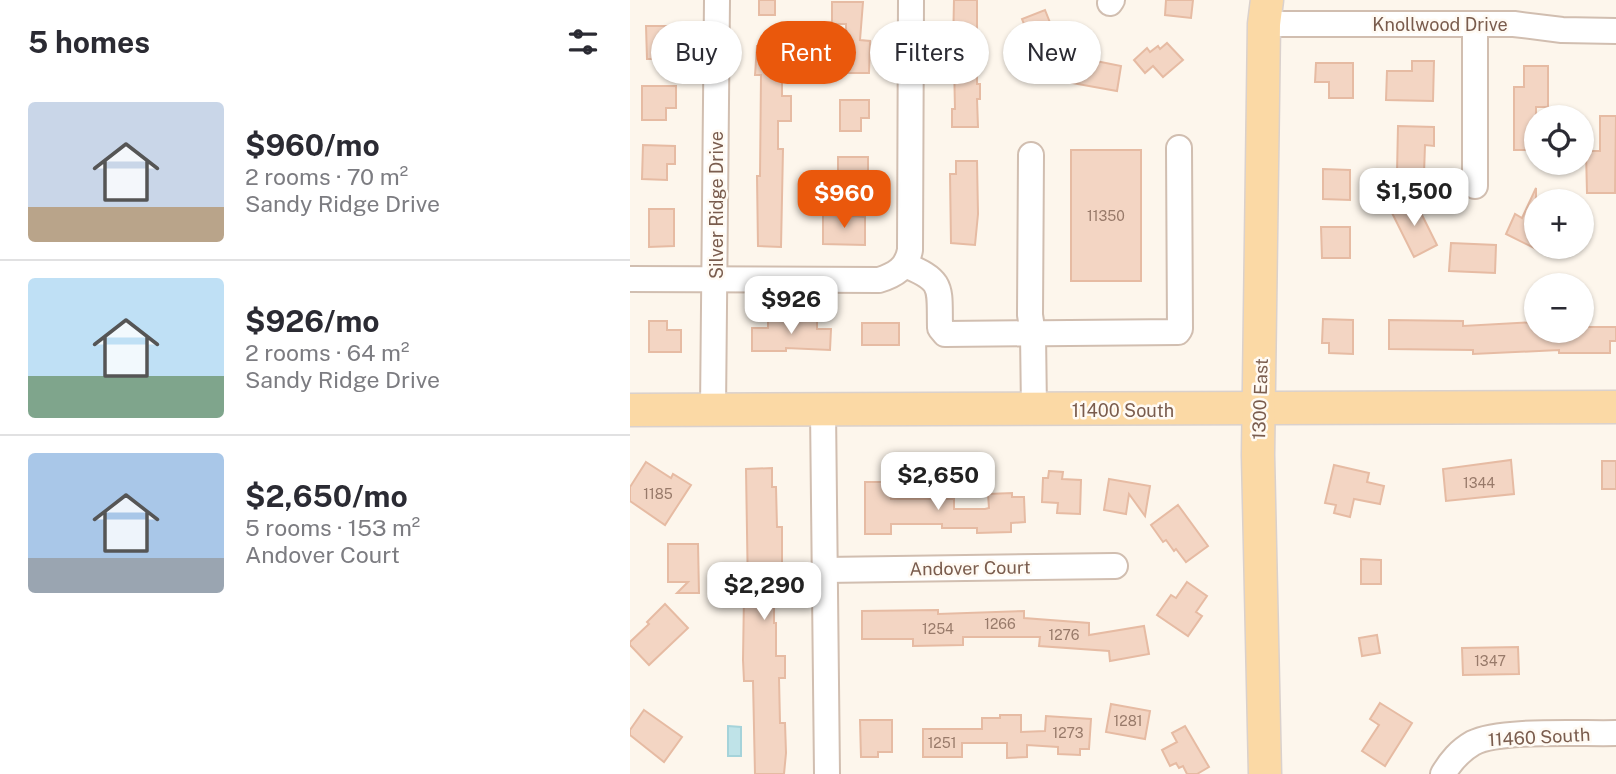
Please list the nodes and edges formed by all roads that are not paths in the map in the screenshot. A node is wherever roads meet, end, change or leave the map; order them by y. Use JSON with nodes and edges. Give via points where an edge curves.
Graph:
{"nodes":[{"id":1,"x":717,"y":0,"type":"edge"},
{"id":2,"x":911,"y":0,"type":"edge"},
{"id":3,"x":1263,"y":8,"type":"edge"},
{"id":4,"x":1475,"y":24,"type":"junction"},
{"id":5,"x":1616,"y":31,"type":"edge"},
{"id":6,"x":1179,"y":148,"type":"dead end"},
{"id":7,"x":1031,"y":155,"type":"dead end"},
{"id":8,"x":1475,"y":186,"type":"dead end"},
{"id":9,"x":905,"y":265,"type":"junction"},
{"id":10,"x":630,"y":279,"type":"edge"},
{"id":11,"x":715,"y":279,"type":"junction"},
{"id":12,"x":1033,"y":334,"type":"junction"},
{"id":13,"x":1616,"y":407,"type":"edge"},
{"id":14,"x":1260,"y":408,"type":"junction"},
{"id":15,"x":630,"y":410,"type":"edge"},
{"id":16,"x":713,"y":410,"type":"junction"},
{"id":17,"x":823,"y":410,"type":"junction"},
{"id":18,"x":1034,"y":410,"type":"junction"},
{"id":19,"x":1115,"y":566,"type":"dead end"},
{"id":20,"x":825,"y":570,"type":"junction"},
{"id":21,"x":1616,"y":733,"type":"edge"},
{"id":22,"x":827,"y":774,"type":"edge"},
{"id":23,"x":1265,"y":774,"type":"edge"},
{"id":24,"x":1443,"y":774,"type":"edge"}],
"edges":[{"from":1,"to":11,"type":"street","name":"Silver Ridge Drive"},
{"from":2,"to":9,"type":"street","via":[[910,250]]},
{"from":3,"to":4,"type":"street","name":"Knollwood Drive"},
{"from":3,"to":14,"type":"main road","name":"1300 East"},
{"from":4,"to":5,"type":"street","name":"Knollwood Drive"},
{"from":4,"to":8,"type":"street"},
{"from":6,"to":12,"type":"street","via":[[1178,332]]},
{"from":7,"to":12,"type":"street"},
{"from":9,"to":11,"type":"street","via":[[879,280]]},
{"from":9,"to":12,"type":"street","via":[[934,279],[939,288],[941,332]]},
{"from":10,"to":11,"type":"street"},
{"from":11,"to":16,"type":"street","name":"Silver Ridge Drive"},
{"from":12,"to":18,"type":"street"},
{"from":13,"to":14,"type":"main road","name":"11400 South"},
{"from":14,"to":18,"type":"main road","name":"11400 South"},
{"from":14,"to":23,"type":"main road","name":"1300 East"},
{"from":15,"to":16,"type":"main road","name":"11400 South"},
{"from":16,"to":17,"type":"main road","name":"11400 South"},
{"from":17,"to":18,"type":"main road","name":"11400 South"},
{"from":17,"to":20,"type":"street"},
{"from":19,"to":20,"type":"street","name":"Andover Court"},
{"from":20,"to":22,"type":"street"},
{"from":21,"to":24,"type":"street","name":"11460 South","via":[[1500,736],[1464,749]]}]}
